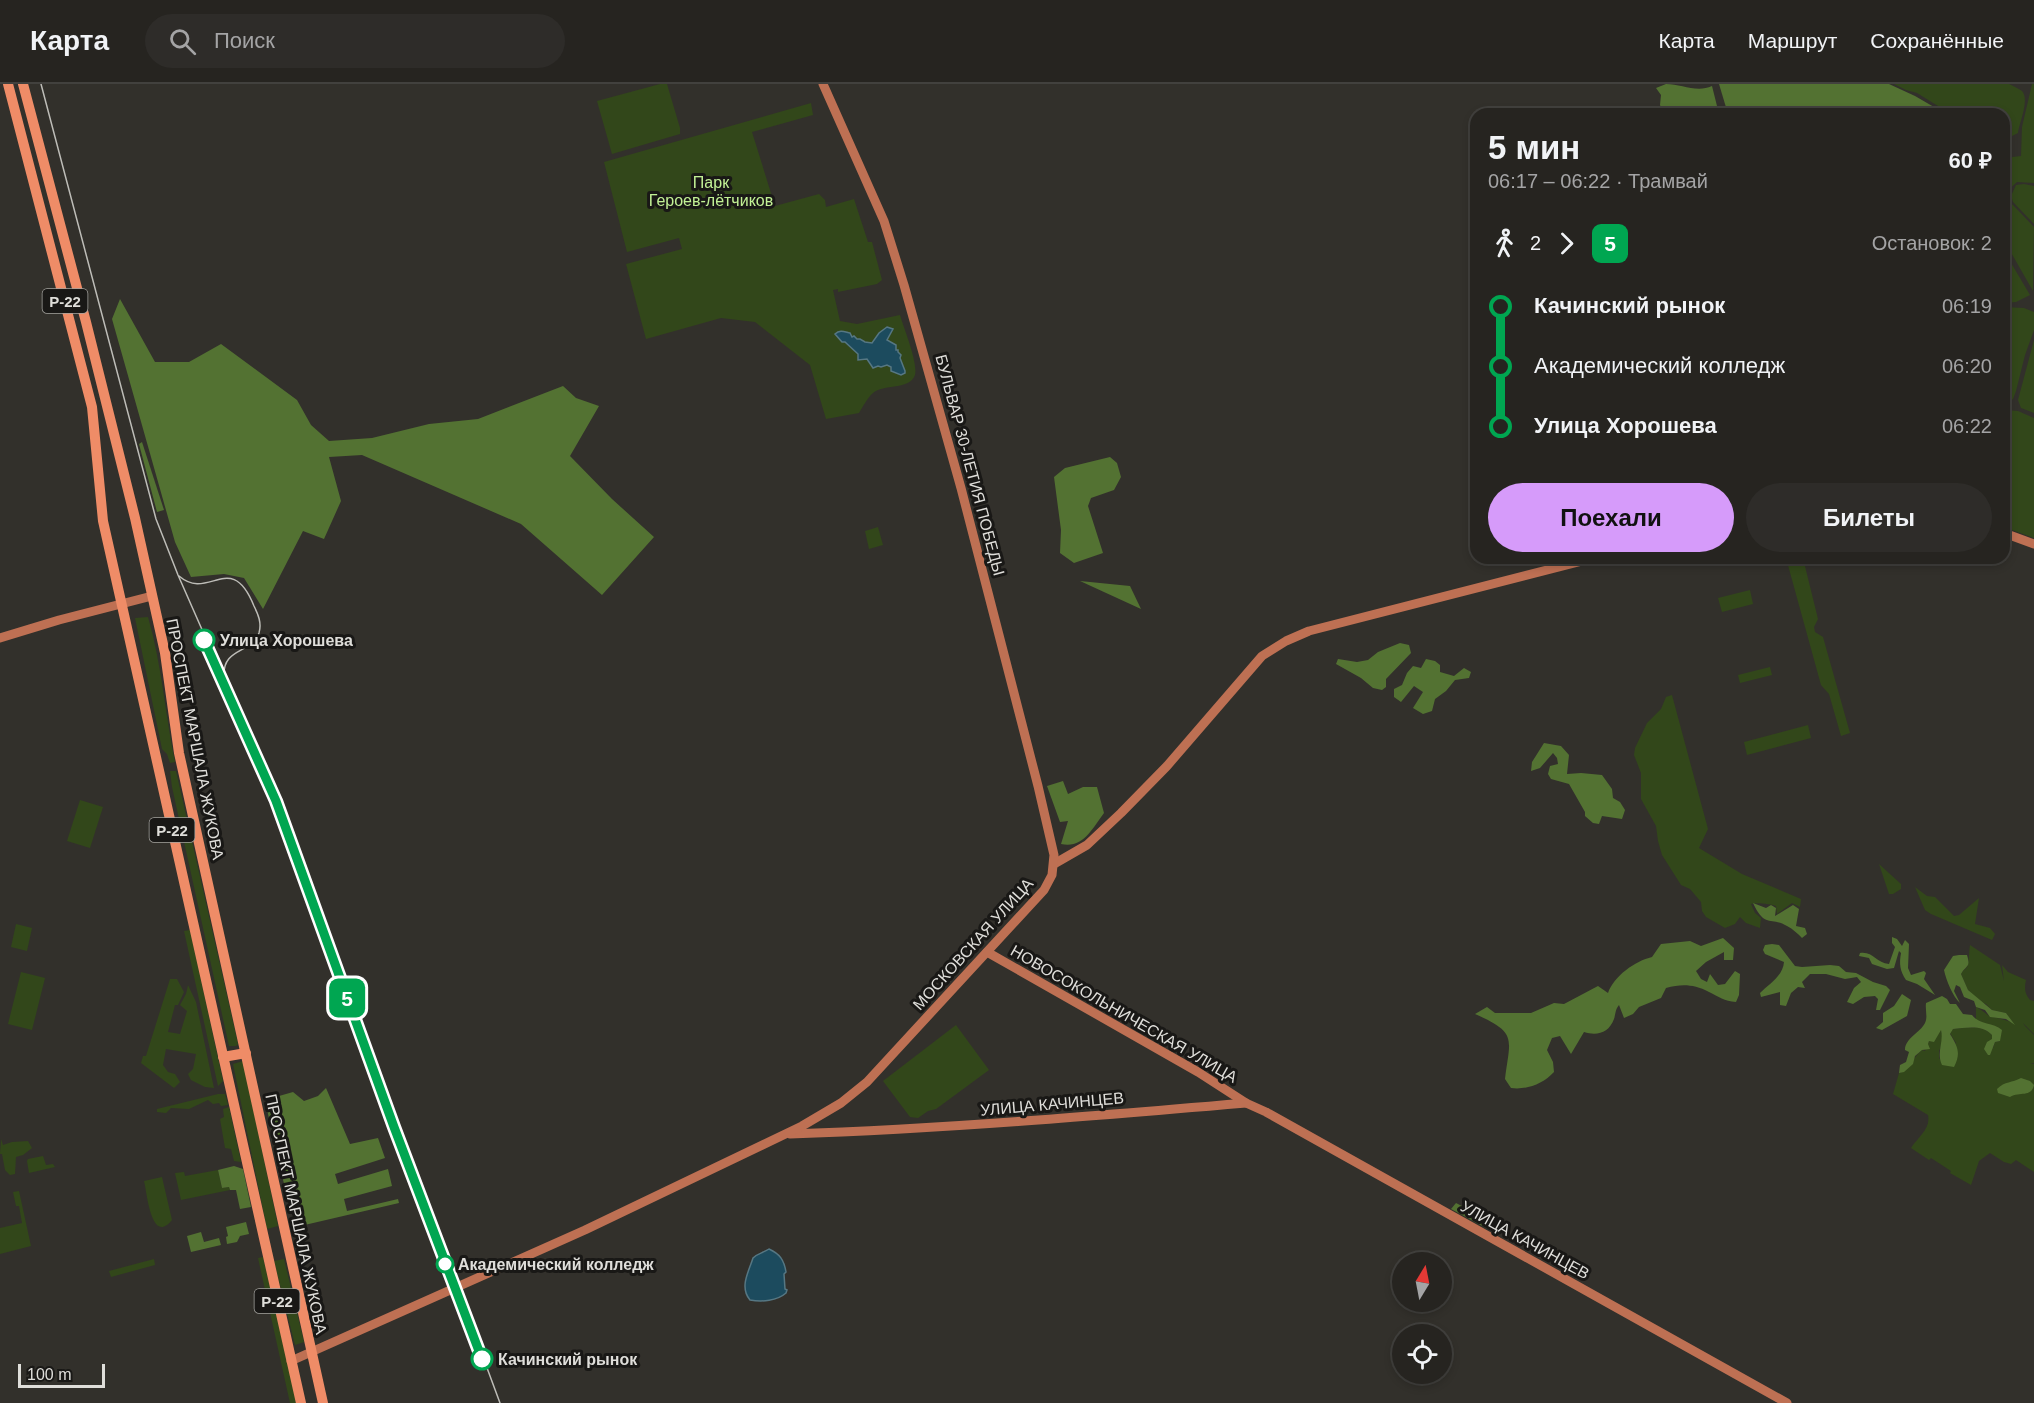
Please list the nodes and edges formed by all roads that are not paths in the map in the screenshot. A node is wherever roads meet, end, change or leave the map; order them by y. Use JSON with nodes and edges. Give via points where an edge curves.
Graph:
{"nodes":[{"id":1,"x":8,"y":84,"type":"edge"},
{"id":2,"x":24,"y":84,"type":"edge"},
{"id":3,"x":823,"y":84,"type":"edge"},
{"id":4,"x":2010,"y":535,"type":"edge"},
{"id":5,"x":2034,"y":544,"type":"edge"},
{"id":6,"x":1571,"y":564,"type":"edge"},
{"id":7,"x":152,"y":596,"type":"junction"},
{"id":8,"x":121,"y":604,"type":"junction"},
{"id":9,"x":0,"y":638,"type":"edge"},
{"id":10,"x":1054,"y":864,"type":"junction"},
{"id":11,"x":987,"y":952,"type":"junction"},
{"id":12,"x":246,"y":1053,"type":"junction"},
{"id":13,"x":223,"y":1057,"type":"junction"},
{"id":14,"x":1246,"y":1103,"type":"junction"},
{"id":15,"x":782,"y":1135,"type":"junction"},
{"id":16,"x":311,"y":1352,"type":"junction"},
{"id":17,"x":291,"y":1361,"type":"junction"},
{"id":18,"x":301,"y":1403,"type":"edge"},
{"id":19,"x":322,"y":1403,"type":"edge"},
{"id":20,"x":1787,"y":1403,"type":"edge"}],
"edges":[{"from":1,"to":8,"type":"highway","number":"Р-22","via":[[92,407],[103,522]]},
{"from":2,"to":7,"type":"highway","name":"ПРОСПЕКТ МАРШАЛА ЖУКОВА","number":"Р-22"},
{"from":3,"to":10,"type":"main road","name":"БУЛЬВАР 30-ЛЕТИЯ ПОБЕДЫ","via":[[876,199],[904,285],[986,580]]},
{"from":4,"to":5,"type":"main road"},
{"from":6,"to":10,"type":"main road","via":[[1286,640],[1262,656],[1121,813],[1087,844]]},
{"from":7,"to":8,"type":"main road"},
{"from":7,"to":12,"type":"highway","name":"ПРОСПЕКТ МАРШАЛА ЖУКОВА","number":"Р-22","via":[[165,653],[179,753]]},
{"from":8,"to":9,"type":"main road"},
{"from":8,"to":13,"type":"highway","number":"Р-22"},
{"from":10,"to":11,"type":"main road","name":"МОСКОВСКАЯ УЛИЦА","via":[[1044,890]]},
{"from":11,"to":14,"type":"main road","name":"НОВОСОКОЛЬНИЧЕСКАЯ УЛИЦА"},
{"from":11,"to":15,"type":"main road","name":"МОСКОВСКАЯ УЛИЦА","via":[[867,1082],[830,1110]]},
{"from":12,"to":13,"type":"highway"},
{"from":12,"to":16,"type":"highway","name":"ПРОСПЕКТ МАРШАЛА ЖУКОВА","number":"Р-22"},
{"from":13,"to":17,"type":"highway","number":"Р-22"},
{"from":14,"to":15,"type":"main road","name":"УЛИЦА КАЧИНЦЕВ","via":[[894,1131]]},
{"from":14,"to":20,"type":"main road","name":"УЛИЦА КАЧИНЦЕВ"},
{"from":15,"to":16,"type":"main road","name":"УЛИЦА КАЧИНЦЕВ","via":[[585,1230]]},
{"from":16,"to":17,"type":"main road","name":"УЛИЦА КАЧИНЦЕВ"},
{"from":16,"to":19,"type":"highway","name":"ПРОСПЕКТ МАРШАЛА ЖУКОВА","number":"Р-22"},
{"from":17,"to":18,"type":"highway","number":"Р-22"}]}
